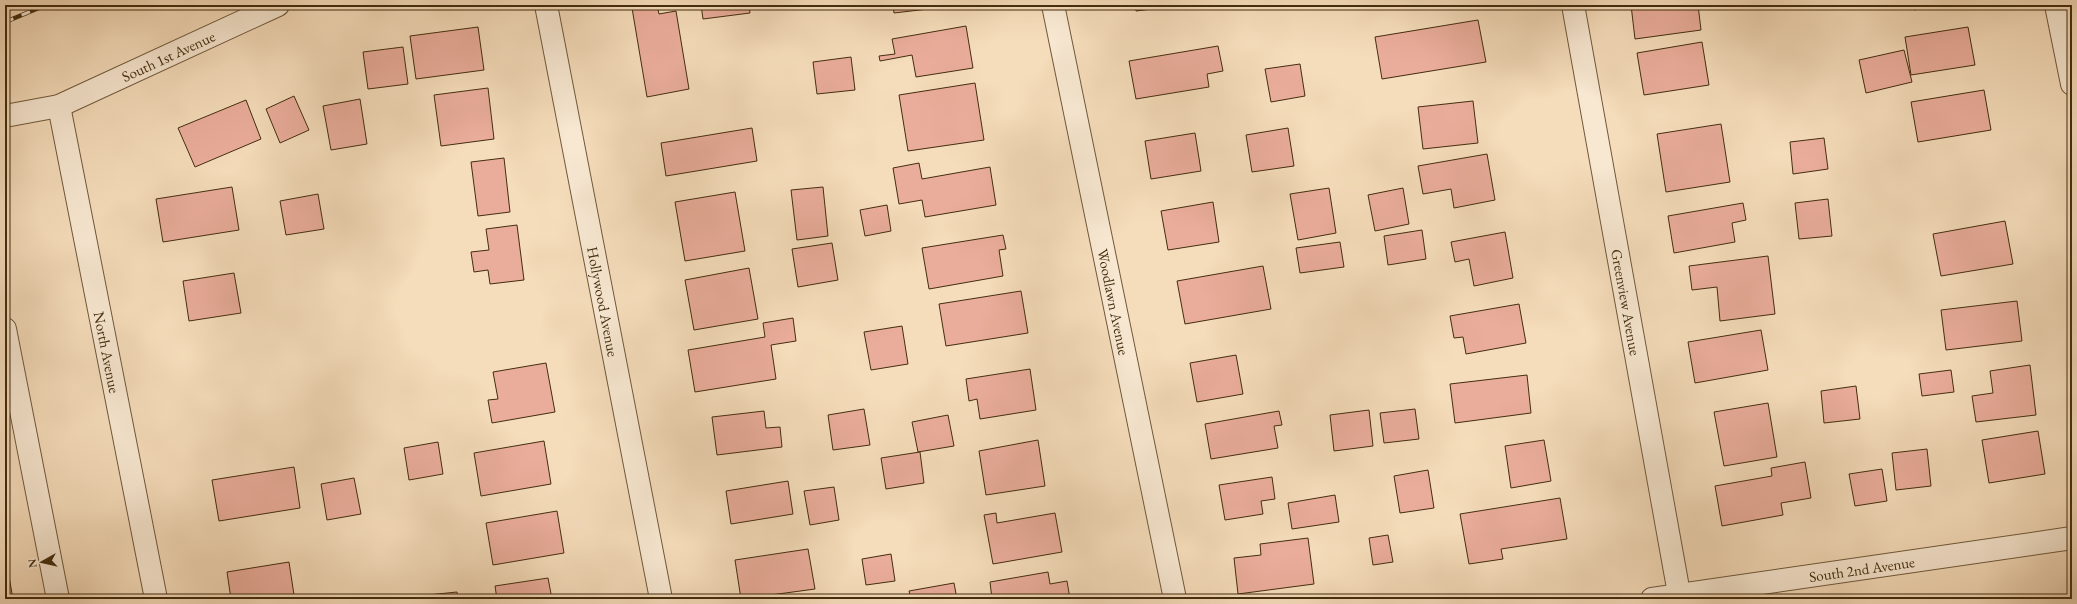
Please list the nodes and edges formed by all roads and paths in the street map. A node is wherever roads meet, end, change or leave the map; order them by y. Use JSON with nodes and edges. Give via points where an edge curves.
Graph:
{"nodes":[{"id":1,"x":278,"y":5,"type":"edge"},
{"id":2,"x":546,"y":5,"type":"edge"},
{"id":3,"x":1053,"y":5,"type":"edge"},
{"id":4,"x":1573,"y":5,"type":"edge"},
{"id":5,"x":2056,"y":5,"type":"edge"},
{"id":6,"x":2072,"y":84,"type":"edge"},
{"id":7,"x":59,"y":106,"type":"junction"},
{"id":8,"x":5,"y":116,"type":"edge"},
{"id":9,"x":5,"y":330,"type":"edge"},
{"id":10,"x":2072,"y":538,"type":"edge"},
{"id":11,"x":1680,"y":597,"type":"edge"},
{"id":12,"x":58,"y":599,"type":"edge"},
{"id":13,"x":156,"y":599,"type":"edge"},
{"id":14,"x":661,"y":599,"type":"edge"},
{"id":15,"x":1175,"y":599,"type":"edge"},
{"id":16,"x":1652,"y":599,"type":"edge"}],
"edges":[{"from":1,"to":7,"type":"street","name":"South 1st Avenue"},
{"from":2,"to":14,"type":"street","name":"Hollywood Avenue"},
{"from":3,"to":15,"type":"street","name":"Woodlawn Avenue"},
{"from":4,"to":11,"type":"street","name":"Greenview Avenue"},
{"from":5,"to":6,"type":"street"},
{"from":7,"to":8,"type":"street","name":"South 1st Avenue"},
{"from":7,"to":13,"type":"street","name":"North Avenue"},
{"from":9,"to":12,"type":"street"},
{"from":10,"to":11,"type":"street","name":"South 2nd Avenue"},
{"from":11,"to":16,"type":"street","name":"South 2nd Avenue"}]}
